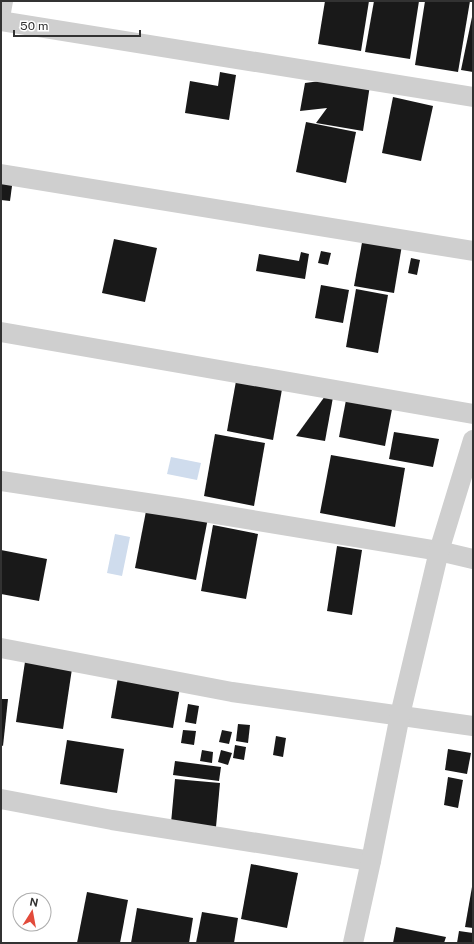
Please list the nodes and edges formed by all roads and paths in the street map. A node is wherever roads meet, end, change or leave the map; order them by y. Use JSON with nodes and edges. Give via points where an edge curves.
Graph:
{"nodes":[{"id":1,"x":3,"y":1,"type":"edge"},
{"id":2,"x":1,"y":12,"type":"edge"},
{"id":3,"x":1,"y":21,"type":"edge"},
{"id":4,"x":473,"y":97,"type":"edge"},
{"id":5,"x":1,"y":174,"type":"edge"},
{"id":6,"x":473,"y":251,"type":"edge"},
{"id":7,"x":1,"y":332,"type":"edge"},
{"id":8,"x":473,"y":414,"type":"edge"},
{"id":9,"x":473,"y":440,"type":"edge"},
{"id":10,"x":1,"y":481,"type":"edge"},
{"id":11,"x":439,"y":551,"type":"junction"},
{"id":12,"x":473,"y":559,"type":"edge"},
{"id":13,"x":1,"y":648,"type":"edge"},
{"id":14,"x":400,"y":715,"type":"junction"},
{"id":15,"x":473,"y":726,"type":"edge"},
{"id":16,"x":1,"y":798,"type":"edge"},
{"id":17,"x":371,"y":861,"type":"junction"},
{"id":18,"x":352,"y":943,"type":"edge"}],
"edges":[{"from":1,"to":2,"type":"street"},
{"from":3,"to":4,"type":"street"},
{"from":5,"to":6,"type":"street"},
{"from":7,"to":8,"type":"street"},
{"from":9,"to":11,"type":"street"},
{"from":10,"to":11,"type":"street"},
{"from":11,"to":12,"type":"street"},
{"from":11,"to":14,"type":"street"},
{"from":13,"to":14,"type":"street","via":[[232,692]]},
{"from":14,"to":15,"type":"street"},
{"from":14,"to":17,"type":"street"},
{"from":16,"to":17,"type":"street","via":[[112,820]]},
{"from":17,"to":18,"type":"street"}]}
